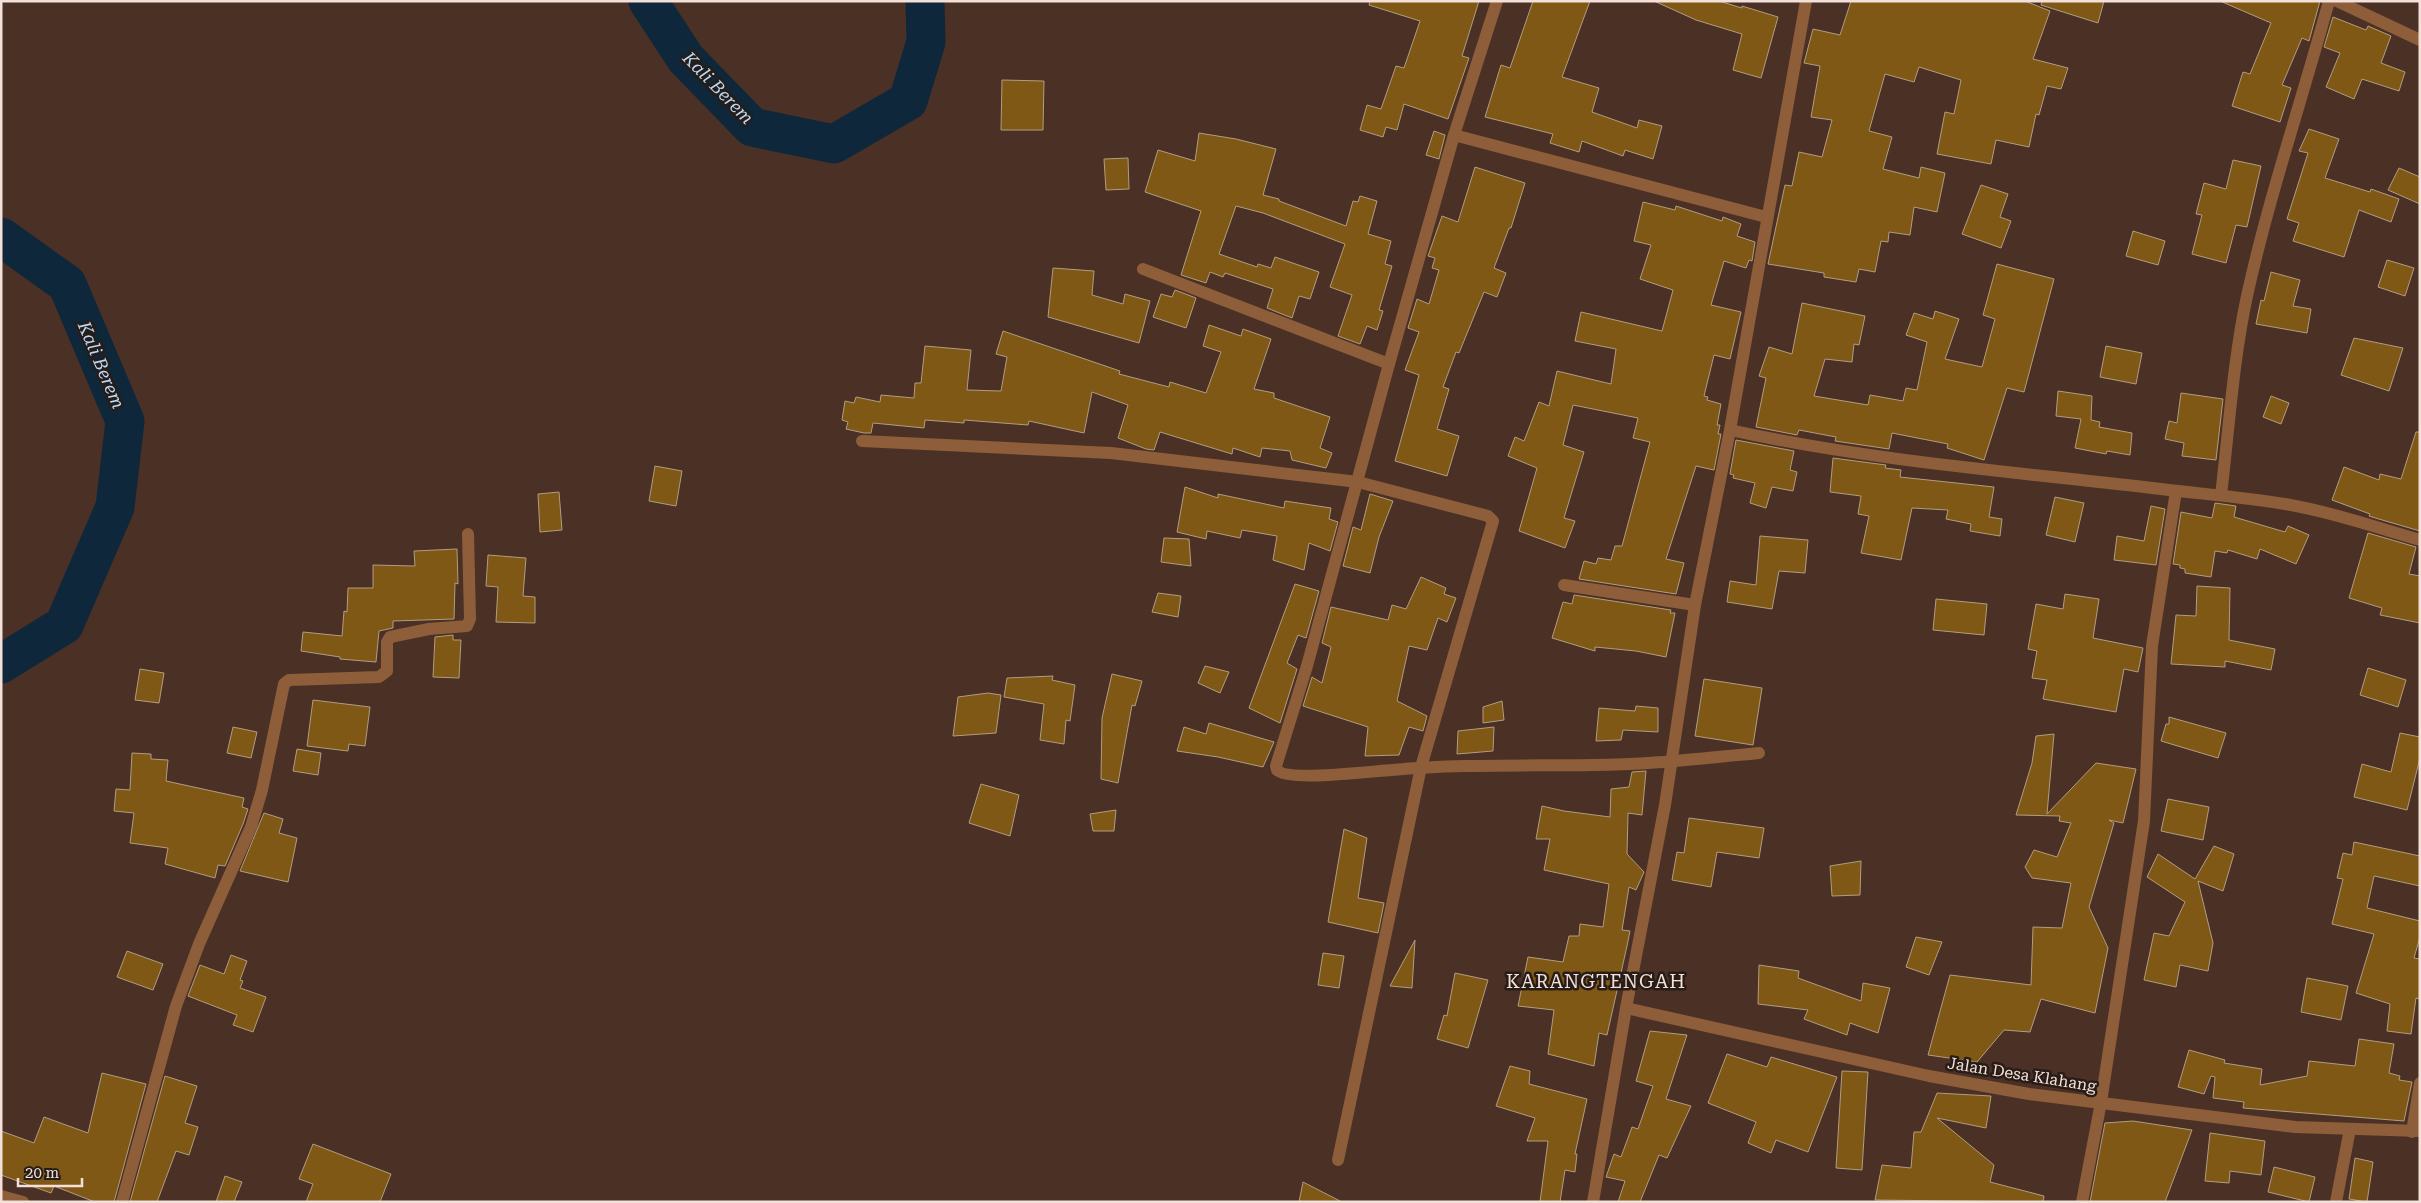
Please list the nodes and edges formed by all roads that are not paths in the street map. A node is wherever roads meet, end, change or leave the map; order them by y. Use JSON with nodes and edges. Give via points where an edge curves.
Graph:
{"nodes":[{"id":1,"x":1497,"y":1,"type":"edge"},
{"id":2,"x":1806,"y":1,"type":"edge"},
{"id":3,"x":2329,"y":1,"type":"edge"},
{"id":4,"x":2337,"y":1,"type":"edge"},
{"id":5,"x":2420,"y":40,"type":"edge"},
{"id":6,"x":1454,"y":135,"type":"junction"},
{"id":7,"x":1766,"y":217,"type":"junction"},
{"id":8,"x":1143,"y":269,"type":"dead end"},
{"id":9,"x":1389,"y":364,"type":"junction"},
{"id":10,"x":1730,"y":430,"type":"junction"},
{"id":11,"x":862,"y":442,"type":"dead end"},
{"id":12,"x":1358,"y":482,"type":"junction"},
{"id":13,"x":2176,"y":491,"type":"junction"},
{"id":14,"x":2221,"y":495,"type":"junction"},
{"id":15,"x":468,"y":534,"type":"dead end"},
{"id":16,"x":2420,"y":540,"type":"edge"},
{"id":17,"x":1564,"y":585,"type":"dead end"},
{"id":18,"x":1695,"y":606,"type":"junction"},
{"id":19,"x":1759,"y":752,"type":"dead end"},
{"id":20,"x":1670,"y":762,"type":"junction"},
{"id":21,"x":1422,"y":767,"type":"junction"},
{"id":22,"x":1626,"y":1008,"type":"junction"},
{"id":23,"x":2420,"y":1083,"type":"edge"},
{"id":24,"x":2101,"y":1102,"type":"junction"},
{"id":25,"x":2350,"y":1129,"type":"junction"},
{"id":26,"x":2416,"y":1131,"type":"edge"},
{"id":27,"x":1338,"y":1160,"type":"dead end"},
{"id":28,"x":1,"y":1196,"type":"edge"},
{"id":29,"x":23,"y":1202,"type":"edge"},
{"id":30,"x":122,"y":1202,"type":"edge"},
{"id":31,"x":1594,"y":1202,"type":"edge"},
{"id":32,"x":2082,"y":1202,"type":"edge"},
{"id":33,"x":2336,"y":1202,"type":"edge"}],
"edges":[{"from":1,"to":6,"type":"street"},
{"from":2,"to":7,"type":"street"},
{"from":3,"to":14,"type":"street","via":[[2277,177],[2247,298]]},
{"from":4,"to":5,"type":"street"},
{"from":6,"to":7,"type":"street"},
{"from":6,"to":9,"type":"street"},
{"from":7,"to":10,"type":"street"},
{"from":8,"to":9,"type":"street"},
{"from":9,"to":12,"type":"street"},
{"from":10,"to":13,"type":"street","via":[[1814,447]]},
{"from":10,"to":18,"type":"street"},
{"from":11,"to":12,"type":"street","via":[[1112,453]]},
{"from":12,"to":21,"type":"street","via":[[1488,516],[1494,521]]},
{"from":12,"to":21,"type":"street","via":[[1276,766],[1284,775],[1330,775]]},
{"from":13,"to":14,"type":"street"},
{"from":13,"to":24,"type":"street","via":[[2152,646],[2144,821]]},
{"from":14,"to":16,"type":"street","via":[[2286,504]]},
{"from":15,"to":30,"type":"street","via":[[470,619],[467,626],[390,637],[387,642],[387,671],[379,677],[288,680],[282,688],[262,790],[251,827],[199,944],[176,1006]]},
{"from":17,"to":18,"type":"street"},
{"from":18,"to":20,"type":"street"},
{"from":19,"to":20,"type":"street"},
{"from":20,"to":21,"type":"street"},
{"from":20,"to":22,"type":"street","via":[[1665,805]]},
{"from":21,"to":27,"type":"street"},
{"from":22,"to":24,"type":"street","name":"Jalan Desa Klahang","via":[[1929,1076],[2029,1094]]},
{"from":22,"to":31,"type":"street"},
{"from":23,"to":26,"type":"street"},
{"from":24,"to":25,"type":"street","name":"Jalan Desa Klahang","via":[[2202,1117]]},
{"from":24,"to":32,"type":"street"},
{"from":25,"to":26,"type":"street","name":"Jalan Desa Klahang"},
{"from":25,"to":33,"type":"street"},
{"from":28,"to":29,"type":"street"}]}
